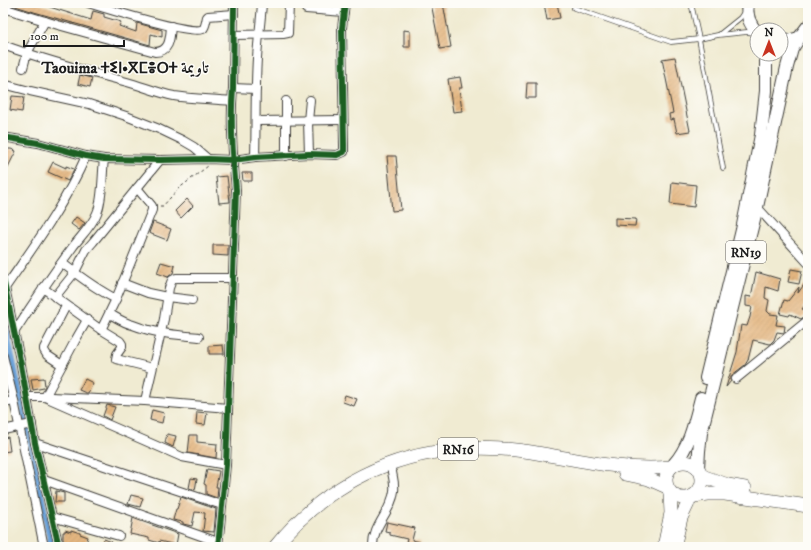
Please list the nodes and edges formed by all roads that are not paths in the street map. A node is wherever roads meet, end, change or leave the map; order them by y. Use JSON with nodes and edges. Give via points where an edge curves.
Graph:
{"nodes":[{"id":1,"x":88,"y":3,"type":"edge"},
{"id":2,"x":234,"y":3,"type":"edge"},
{"id":3,"x":262,"y":3,"type":"edge"},
{"id":4,"x":289,"y":3,"type":"edge"},
{"id":5,"x":303,"y":3,"type":"edge"},
{"id":6,"x":345,"y":3,"type":"edge"},
{"id":7,"x":691,"y":3,"type":"edge"},
{"id":8,"x":748,"y":6,"type":"edge"},
{"id":9,"x":3,"y":8,"type":"edge"},
{"id":10,"x":574,"y":8,"type":"dead end"},
{"id":11,"x":344,"y":12,"type":"junction"},
{"id":12,"x":234,"y":14,"type":"junction"},
{"id":13,"x":45,"y":21,"type":"junction"},
{"id":14,"x":750,"y":22,"type":"edge"},
{"id":15,"x":172,"y":26,"type":"junction"},
{"id":16,"x":805,"y":31,"type":"edge"},
{"id":17,"x":749,"y":32,"type":"edge"},
{"id":18,"x":259,"y":34,"type":"junction"},
{"id":19,"x":234,"y":35,"type":"junction"},
{"id":20,"x":718,"y":35,"type":"junction"},
{"id":21,"x":699,"y":39,"type":"junction"},
{"id":22,"x":789,"y":40,"type":"edge"},
{"id":23,"x":3,"y":45,"type":"edge"},
{"id":24,"x":27,"y":53,"type":"junction"},
{"id":25,"x":766,"y":62,"type":"edge"},
{"id":26,"x":23,"y":68,"type":"dead end"},
{"id":27,"x":3,"y":84,"type":"edge"},
{"id":28,"x":233,"y":88,"type":"junction"},
{"id":29,"x":256,"y":89,"type":"junction"},
{"id":30,"x":310,"y":100,"type":"dead end"},
{"id":31,"x":232,"y":101,"type":"junction"},
{"id":32,"x":286,"y":101,"type":"dead end"},
{"id":33,"x":343,"y":120,"type":"junction"},
{"id":34,"x":256,"y":121,"type":"junction"},
{"id":35,"x":286,"y":121,"type":"junction"},
{"id":36,"x":308,"y":121,"type":"junction"},
{"id":37,"x":3,"y":137,"type":"edge"},
{"id":38,"x":310,"y":154,"type":"junction"},
{"id":39,"x":86,"y":156,"type":"junction"},
{"id":40,"x":286,"y":156,"type":"junction"},
{"id":41,"x":255,"y":157,"type":"junction"},
{"id":42,"x":104,"y":159,"type":"junction"},
{"id":43,"x":208,"y":159,"type":"junction"},
{"id":44,"x":160,"y":160,"type":"junction"},
{"id":45,"x":233,"y":160,"type":"junction"},
{"id":46,"x":723,"y":168,"type":"dead end"},
{"id":47,"x":137,"y":188,"type":"junction"},
{"id":48,"x":757,"y":207,"type":"junction"},
{"id":49,"x":72,"y":247,"type":"junction"},
{"id":50,"x":83,"y":257,"type":"junction"},
{"id":51,"x":62,"y":263,"type":"junction"},
{"id":52,"x":808,"y":263,"type":"edge"},
{"id":53,"x":74,"y":272,"type":"junction"},
{"id":54,"x":3,"y":278,"type":"edge"},
{"id":55,"x":233,"y":278,"type":"junction"},
{"id":56,"x":122,"y":283,"type":"junction"},
{"id":57,"x":5,"y":288,"type":"junction"},
{"id":58,"x":43,"y":288,"type":"junction"},
{"id":59,"x":56,"y":297,"type":"junction"},
{"id":60,"x":167,"y":297,"type":"junction"},
{"id":61,"x":116,"y":299,"type":"junction"},
{"id":62,"x":192,"y":300,"type":"dead end"},
{"id":63,"x":66,"y":306,"type":"junction"},
{"id":64,"x":110,"y":314,"type":"junction"},
{"id":65,"x":87,"y":320,"type":"junction"},
{"id":66,"x":808,"y":320,"type":"edge"},
{"id":67,"x":101,"y":330,"type":"junction"},
{"id":68,"x":15,"y":331,"type":"junction"},
{"id":69,"x":161,"y":332,"type":"junction"},
{"id":70,"x":199,"y":337,"type":"dead end"},
{"id":71,"x":3,"y":356,"type":"edge"},
{"id":72,"x":62,"y":365,"type":"junction"},
{"id":73,"x":152,"y":368,"type":"junction"},
{"id":74,"x":6,"y":378,"type":"edge"},
{"id":75,"x":736,"y":379,"type":"dead end"},
{"id":76,"x":27,"y":397,"type":"junction"},
{"id":77,"x":45,"y":397,"type":"junction"},
{"id":78,"x":14,"y":401,"type":"junction"},
{"id":79,"x":145,"y":401,"type":"junction"},
{"id":80,"x":3,"y":403,"type":"edge"},
{"id":81,"x":228,"y":408,"type":"junction"},
{"id":82,"x":32,"y":424,"type":"junction"},
{"id":83,"x":20,"y":427,"type":"junction"},
{"id":84,"x":3,"y":430,"type":"edge"},
{"id":85,"x":35,"y":443,"type":"junction"},
{"id":86,"x":226,"y":465,"type":"junction"},
{"id":87,"x":673,"y":466,"type":"junction"},
{"id":88,"x":392,"y":472,"type":"junction"},
{"id":89,"x":700,"y":472,"type":"junction"},
{"id":90,"x":44,"y":480,"type":"junction"},
{"id":91,"x":668,"y":490,"type":"junction"},
{"id":92,"x":693,"y":496,"type":"junction"},
{"id":93,"x":808,"y":498,"type":"edge"},
{"id":94,"x":222,"y":505,"type":"junction"},
{"id":95,"x":808,"y":506,"type":"edge"},
{"id":96,"x":52,"y":517,"type":"junction"},
{"id":97,"x":119,"y":536,"type":"dead end"},
{"id":98,"x":218,"y":544,"type":"edge"},
{"id":99,"x":44,"y":547,"type":"edge"},
{"id":100,"x":58,"y":547,"type":"edge"},
{"id":101,"x":275,"y":547,"type":"edge"},
{"id":102,"x":286,"y":547,"type":"edge"},
{"id":103,"x":373,"y":547,"type":"edge"},
{"id":104,"x":664,"y":547,"type":"edge"},
{"id":105,"x":674,"y":547,"type":"edge"}],
"edges":[{"from":1,"to":15,"type":"street"},
{"from":2,"to":12,"type":"street"},
{"from":3,"to":18,"type":"street"},
{"from":4,"to":18,"type":"street","via":[[288,33]]},
{"from":5,"to":11,"type":"street","via":[[306,9]]},
{"from":6,"to":11,"type":"street"},
{"from":7,"to":21,"type":"lane"},
{"from":8,"to":14,"type":"main road"},
{"from":8,"to":20,"type":"lane","via":[[740,18]]},
{"from":9,"to":13,"type":"street"},
{"from":10,"to":21,"type":"lane","via":[[671,42]]},
{"from":11,"to":33,"type":"street"},
{"from":12,"to":15,"type":"street","via":[[208,16],[205,26],[198,30]]},
{"from":12,"to":19,"type":"street"},
{"from":13,"to":15,"type":"street","via":[[155,52],[166,49]]},
{"from":13,"to":24,"type":"street"},
{"from":16,"to":22,"type":"main road","number":"RN19"},
{"from":16,"to":48,"type":"main road","number":"RN19","via":[[792,49],[787,67]]},
{"from":17,"to":20,"type":"lane"},
{"from":18,"to":19,"type":"street"},
{"from":18,"to":29,"type":"street"},
{"from":19,"to":28,"type":"street"},
{"from":20,"to":21,"type":"lane"},
{"from":21,"to":46,"type":"lane"},
{"from":23,"to":24,"type":"street"},
{"from":24,"to":26,"type":"street"},
{"from":24,"to":31,"type":"street","via":[[164,94]]},
{"from":25,"to":87,"type":"main road","number":"RN19","via":[[761,135],[742,230],[698,411],[688,443]]},
{"from":27,"to":43,"type":"street","via":[[89,104],[126,116],[182,140]]},
{"from":28,"to":29,"type":"street"},
{"from":28,"to":31,"type":"street"},
{"from":29,"to":34,"type":"street"},
{"from":30,"to":36,"type":"street"},
{"from":31,"to":45,"type":"street"},
{"from":32,"to":35,"type":"street"},
{"from":33,"to":36,"type":"street"},
{"from":33,"to":38,"type":"street","via":[[344,152],[337,155]]},
{"from":34,"to":35,"type":"street"},
{"from":34,"to":41,"type":"street"},
{"from":35,"to":36,"type":"street"},
{"from":35,"to":40,"type":"street"},
{"from":36,"to":38,"type":"street"},
{"from":37,"to":39,"type":"street"},
{"from":38,"to":40,"type":"street"},
{"from":39,"to":42,"type":"street"},
{"from":39,"to":57,"type":"street","via":[[63,202]]},
{"from":40,"to":41,"type":"street"},
{"from":41,"to":45,"type":"street"},
{"from":42,"to":44,"type":"street"},
{"from":42,"to":49,"type":"street","via":[[100,206],[91,223]]},
{"from":43,"to":44,"type":"street"},
{"from":43,"to":45,"type":"street"},
{"from":44,"to":47,"type":"street"},
{"from":45,"to":55,"type":"street","via":[[236,190]]},
{"from":47,"to":50,"type":"street"},
{"from":47,"to":56,"type":"street","via":[[152,206]]},
{"from":48,"to":52,"type":"street"},
{"from":48,"to":89,"type":"main road","number":"RN19","via":[[701,433],[698,451]]},
{"from":49,"to":50,"type":"street"},
{"from":49,"to":51,"type":"street"},
{"from":50,"to":53,"type":"street"},
{"from":51,"to":53,"type":"street"},
{"from":51,"to":58,"type":"street"},
{"from":53,"to":59,"type":"street"},
{"from":53,"to":61,"type":"street","via":[[104,294]]},
{"from":54,"to":57,"type":"street"},
{"from":55,"to":60,"type":"street","via":[[173,279]]},
{"from":55,"to":81,"type":"street"},
{"from":56,"to":60,"type":"street"},
{"from":56,"to":61,"type":"street"},
{"from":57,"to":68,"type":"street"},
{"from":58,"to":59,"type":"street"},
{"from":58,"to":68,"type":"street"},
{"from":59,"to":63,"type":"street"},
{"from":60,"to":62,"type":"street"},
{"from":60,"to":69,"type":"street"},
{"from":61,"to":64,"type":"street"},
{"from":63,"to":65,"type":"street"},
{"from":63,"to":72,"type":"street","via":[[44,348],[47,355]]},
{"from":64,"to":67,"type":"street"},
{"from":64,"to":69,"type":"street","via":[[133,326]]},
{"from":65,"to":67,"type":"street"},
{"from":65,"to":72,"type":"street"},
{"from":66,"to":75,"type":"street"},
{"from":67,"to":73,"type":"street","via":[[122,344],[117,359]]},
{"from":68,"to":76,"type":"street"},
{"from":69,"to":70,"type":"street"},
{"from":69,"to":73,"type":"street"},
{"from":71,"to":74,"type":"street"},
{"from":72,"to":77,"type":"street"},
{"from":73,"to":79,"type":"street"},
{"from":74,"to":78,"type":"street"},
{"from":76,"to":77,"type":"street"},
{"from":76,"to":82,"type":"street"},
{"from":77,"to":79,"type":"street"},
{"from":77,"to":86,"type":"street","via":[[182,457]]},
{"from":78,"to":80,"type":"street"},
{"from":78,"to":83,"type":"street"},
{"from":79,"to":81,"type":"street"},
{"from":81,"to":86,"type":"street"},
{"from":82,"to":83,"type":"street"},
{"from":82,"to":85,"type":"street"},
{"from":83,"to":84,"type":"street"},
{"from":83,"to":99,"type":"street"},
{"from":85,"to":90,"type":"street"},
{"from":85,"to":94,"type":"street"},
{"from":86,"to":94,"type":"street"},
{"from":87,"to":89,"type":"highway","number":"RN16","via":[[689,462]]},
{"from":87,"to":91,"type":"highway","via":[[666,474]]},
{"from":87,"to":101,"type":"highway","number":"RN16","via":[[632,467],[524,451],[492,449],[430,452],[390,463],[352,481],[308,512]]},
{"from":88,"to":91,"type":"highway","number":"RN16","via":[[448,459],[500,457],[631,475],[649,479]]},
{"from":88,"to":102,"type":"highway","number":"RN16","via":[[355,488],[331,504],[309,522]]},
{"from":88,"to":103,"type":"street","via":[[394,495],[375,532]]},
{"from":89,"to":92,"type":"highway","via":[[701,488]]},
{"from":89,"to":93,"type":"highway","number":"RN16","via":[[728,485]]},
{"from":90,"to":96,"type":"street"},
{"from":90,"to":98,"type":"street"},
{"from":91,"to":92,"type":"highway","number":"RN16","via":[[679,498]]},
{"from":91,"to":104,"type":"highway","via":[[671,513]]},
{"from":92,"to":95,"type":"highway","number":"RN16","via":[[725,494]]},
{"from":92,"to":105,"type":"highway","via":[[682,518]]},
{"from":94,"to":98,"type":"street"},
{"from":96,"to":97,"type":"street"},
{"from":96,"to":100,"type":"street"}]}
